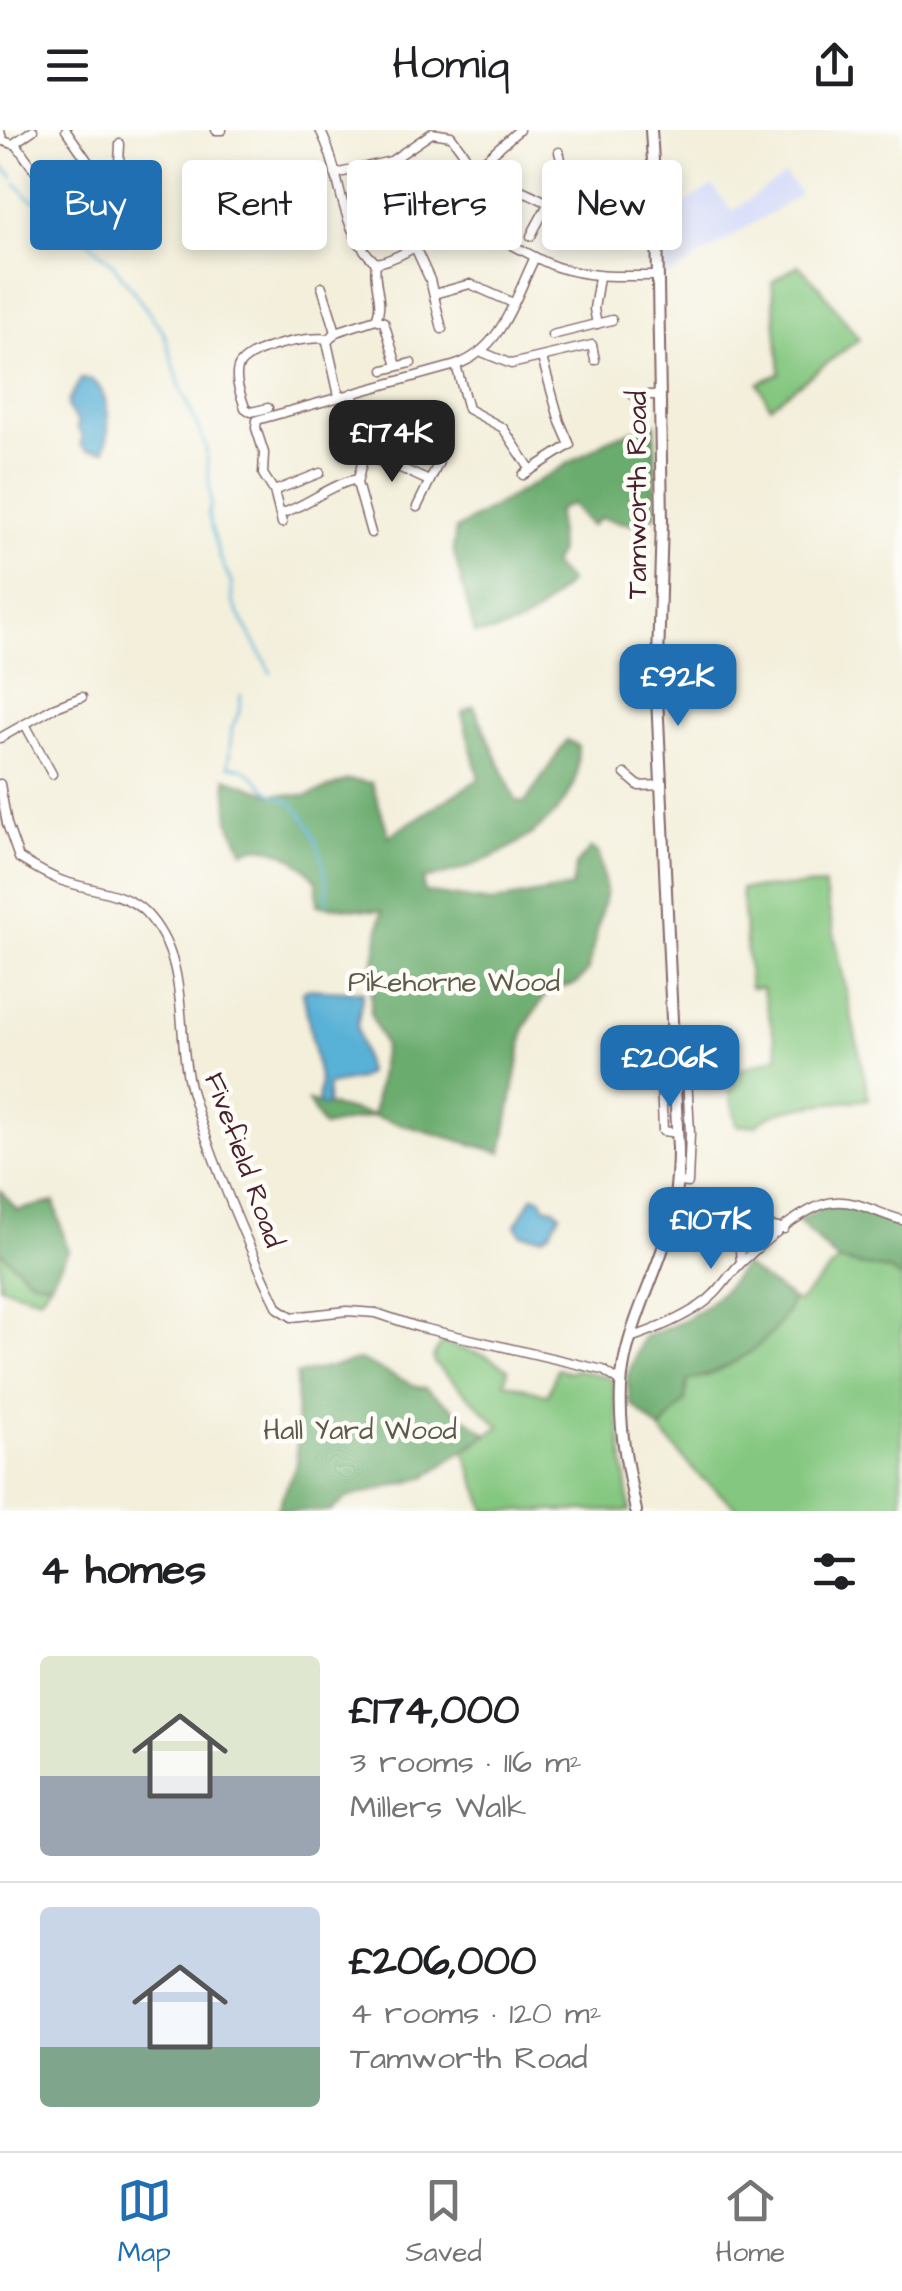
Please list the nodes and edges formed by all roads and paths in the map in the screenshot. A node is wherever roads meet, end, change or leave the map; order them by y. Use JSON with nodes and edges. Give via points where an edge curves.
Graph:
{"nodes":[{"id":1,"x":33,"y":130,"type":"edge"},
{"id":2,"x":66,"y":130,"type":"edge"},
{"id":3,"x":320,"y":130,"type":"edge"},
{"id":4,"x":414,"y":130,"type":"edge"},
{"id":5,"x":519,"y":130,"type":"edge"},
{"id":6,"x":651,"y":130,"type":"edge"},
{"id":7,"x":0,"y":132,"type":"edge"},
{"id":8,"x":422,"y":139,"type":"junction"},
{"id":9,"x":16,"y":144,"type":"junction"},
{"id":10,"x":120,"y":144,"type":"dead end"},
{"id":11,"x":559,"y":152,"type":"dead end"},
{"id":12,"x":87,"y":160,"type":"edge"},
{"id":13,"x":121,"y":160,"type":"edge"},
{"id":14,"x":469,"y":160,"type":"edge"},
{"id":15,"x":481,"y":160,"type":"edge"},
{"id":16,"x":560,"y":160,"type":"edge"},
{"id":17,"x":30,"y":165,"type":"edge"},
{"id":18,"x":335,"y":174,"type":"junction"},
{"id":19,"x":542,"y":211,"type":"edge"},
{"id":20,"x":347,"y":216,"type":"edge"},
{"id":21,"x":531,"y":236,"type":"dead end"},
{"id":22,"x":364,"y":250,"type":"edge"},
{"id":23,"x":410,"y":250,"type":"edge"},
{"id":24,"x":416,"y":250,"type":"edge"},
{"id":25,"x":520,"y":250,"type":"edge"},
{"id":26,"x":535,"y":257,"type":"junction"},
{"id":27,"x":376,"y":264,"type":"junction"},
{"id":28,"x":658,"y":276,"type":"junction"},
{"id":29,"x":600,"y":277,"type":"junction"},
{"id":30,"x":322,"y":287,"type":"dead end"},
{"id":31,"x":434,"y":294,"type":"junction"},
{"id":32,"x":512,"y":303,"type":"junction"},
{"id":33,"x":376,"y":319,"type":"junction"},
{"id":34,"x":612,"y":320,"type":"dead end"},
{"id":35,"x":596,"y":324,"type":"junction"},
{"id":36,"x":442,"y":329,"type":"dead end"},
{"id":37,"x":332,"y":335,"type":"junction"},
{"id":38,"x":552,"y":335,"type":"dead end"},
{"id":39,"x":482,"y":352,"type":"junction"},
{"id":40,"x":542,"y":358,"type":"junction"},
{"id":41,"x":595,"y":360,"type":"dead end"},
{"id":42,"x":412,"y":362,"type":"dead end"},
{"id":43,"x":397,"y":366,"type":"junction"},
{"id":44,"x":456,"y":366,"type":"junction"},
{"id":45,"x":384,"y":370,"type":"dead end"},
{"id":46,"x":352,"y":393,"type":"junction"},
{"id":47,"x":633,"y":394,"type":"dead end"},
{"id":48,"x":660,"y":394,"type":"junction"},
{"id":49,"x":339,"y":396,"type":"junction"},
{"id":50,"x":268,"y":408,"type":"dead end"},
{"id":51,"x":365,"y":458,"type":"junction"},
{"id":52,"x":439,"y":462,"type":"dead end"},
{"id":53,"x":320,"y":474,"type":"dead end"},
{"id":54,"x":358,"y":478,"type":"junction"},
{"id":55,"x":430,"y":482,"type":"junction"},
{"id":56,"x":274,"y":491,"type":"junction"},
{"id":57,"x":417,"y":507,"type":"dead end"},
{"id":58,"x":372,"y":533,"type":"dead end"},
{"id":59,"x":82,"y":697,"type":"dead end"},
{"id":60,"x":26,"y":726,"type":"junction"},
{"id":61,"x":0,"y":738,"type":"edge"},
{"id":62,"x":52,"y":774,"type":"dead end"},
{"id":63,"x":626,"y":774,"type":"dead end"},
{"id":64,"x":0,"y":784,"type":"edge"},
{"id":65,"x":661,"y":785,"type":"junction"},
{"id":66,"x":674,"y":1038,"type":"junction"},
{"id":67,"x":678,"y":1182,"type":"junction"},
{"id":68,"x":683,"y":1199,"type":"junction"},
{"id":69,"x":684,"y":1218,"type":"dead end"},
{"id":70,"x":902,"y":1220,"type":"edge"},
{"id":71,"x":637,"y":1317,"type":"junction"},
{"id":72,"x":648,"y":1332,"type":"junction"},
{"id":73,"x":630,"y":1338,"type":"junction"},
{"id":74,"x":625,"y":1357,"type":"junction"},
{"id":75,"x":603,"y":1370,"type":"junction"},
{"id":76,"x":621,"y":1382,"type":"junction"},
{"id":77,"x":636,"y":1511,"type":"edge"}],
"edges":[{"from":1,"to":9,"type":"street"},
{"from":2,"to":12,"type":"street"},
{"from":3,"to":18,"type":"street"},
{"from":4,"to":8,"type":"street"},
{"from":5,"to":15,"type":"street"},
{"from":6,"to":28,"type":"main road","name":"Tamworth Road"},
{"from":7,"to":9,"type":"street"},
{"from":8,"to":14,"type":"street","via":[[451,136]]},
{"from":8,"to":18,"type":"street","via":[[383,164]]},
{"from":9,"to":17,"type":"street"},
{"from":10,"to":13,"type":"street"},
{"from":11,"to":16,"type":"street"},
{"from":18,"to":20,"type":"street"},
{"from":19,"to":21,"type":"street"},
{"from":22,"to":27,"type":"street"},
{"from":23,"to":27,"type":"street"},
{"from":24,"to":31,"type":"street"},
{"from":25,"to":26,"type":"street"},
{"from":26,"to":29,"type":"street"},
{"from":26,"to":32,"type":"street"},
{"from":27,"to":33,"type":"street"},
{"from":28,"to":29,"type":"street"},
{"from":28,"to":48,"type":"main road","name":"Tamworth Road"},
{"from":29,"to":35,"type":"street"},
{"from":30,"to":37,"type":"street"},
{"from":31,"to":32,"type":"street","via":[[470,284]]},
{"from":31,"to":36,"type":"street"},
{"from":32,"to":39,"type":"street"},
{"from":33,"to":37,"type":"street"},
{"from":33,"to":43,"type":"street","via":[[384,322]]},
{"from":34,"to":35,"type":"street"},
{"from":35,"to":38,"type":"street"},
{"from":37,"to":49,"type":"street","via":[[326,346]]},
{"from":37,"to":50,"type":"street","via":[[242,362],[237,374],[245,408]]},
{"from":39,"to":40,"type":"street","via":[[510,364]]},
{"from":39,"to":44,"type":"street"},
{"from":40,"to":41,"type":"street","via":[[592,346]]},
{"from":40,"to":44,"type":"street","via":[[570,442],[527,473],[503,428],[468,410]]},
{"from":42,"to":43,"type":"street"},
{"from":43,"to":45,"type":"street"},
{"from":44,"to":46,"type":"street"},
{"from":46,"to":49,"type":"street"},
{"from":46,"to":51,"type":"street"},
{"from":47,"to":48,"type":"street"},
{"from":48,"to":65,"type":"main road","name":"Tamworth Road"},
{"from":49,"to":56,"type":"street","via":[[257,420],[263,474]]},
{"from":51,"to":54,"type":"street"},
{"from":51,"to":55,"type":"street"},
{"from":52,"to":55,"type":"street"},
{"from":53,"to":56,"type":"street"},
{"from":54,"to":56,"type":"street","via":[[281,518]]},
{"from":54,"to":58,"type":"street"},
{"from":55,"to":57,"type":"street"},
{"from":59,"to":60,"type":"street"},
{"from":60,"to":61,"type":"street"},
{"from":60,"to":62,"type":"street"},
{"from":63,"to":65,"type":"street","via":[[639,786]]},
{"from":64,"to":75,"type":"street","name":"Fivefield Road","via":[[19,858],[58,879],[131,901],[158,927],[178,984],[190,1088],[278,1308],[292,1317],[376,1313]]},
{"from":65,"to":66,"type":"main road","name":"Tamworth Road"},
{"from":66,"to":67,"type":"main road","name":"Tamworth Road"},
{"from":66,"to":67,"type":"street","via":[[685,1038],[690,1132],[688,1182]]},
{"from":67,"to":68,"type":"main road","name":"Tamworth Road"},
{"from":68,"to":69,"type":"street"},
{"from":68,"to":71,"type":"main road","name":"Tamworth Road"},
{"from":70,"to":72,"type":"street","via":[[828,1202],[796,1217],[741,1261],[702,1305]]},
{"from":71,"to":72,"type":"street"},
{"from":71,"to":73,"type":"main road","name":"Tamworth Road"},
{"from":72,"to":73,"type":"street"},
{"from":73,"to":74,"type":"main road","name":"Tamworth Road"},
{"from":74,"to":75,"type":"street"},
{"from":74,"to":76,"type":"main road","name":"Tamworth Road"},
{"from":75,"to":76,"type":"street","name":"Fivefield Road"},
{"from":76,"to":77,"type":"main road","name":"Tamworth Road"}]}
